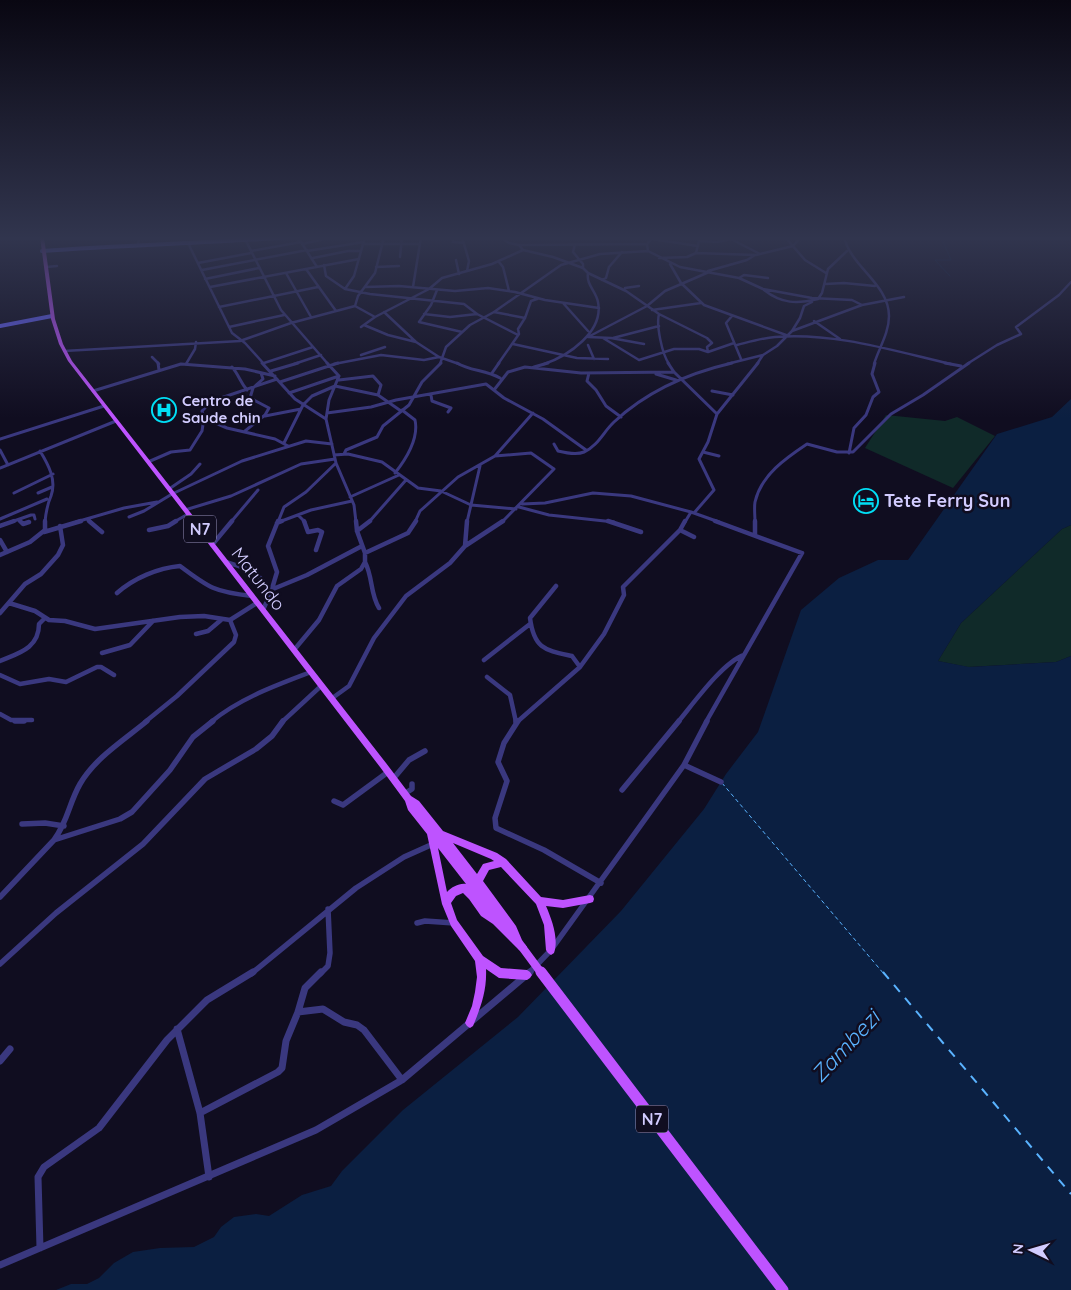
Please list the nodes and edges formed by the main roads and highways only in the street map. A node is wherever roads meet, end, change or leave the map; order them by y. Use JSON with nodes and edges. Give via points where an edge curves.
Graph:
{"nodes":[{"id":1,"x":50,"y":297,"type":"edge"},
{"id":2,"x":435,"y":833,"type":"junction"},
{"id":3,"x":503,"y":862,"type":"junction"},
{"id":4,"x":478,"y":881,"type":"junction"},
{"id":5,"x":590,"y":899,"type":"road end"},
{"id":6,"x":539,"y":901,"type":"junction"},
{"id":7,"x":446,"y":905,"type":"junction"},
{"id":8,"x":497,"y":922,"type":"junction"},
{"id":9,"x":519,"y":944,"type":"junction"},
{"id":10,"x":551,"y":950,"type":"road end"},
{"id":11,"x":480,"y":959,"type":"junction"},
{"id":12,"x":527,"y":975,"type":"road end"},
{"id":13,"x":470,"y":1023,"type":"road end"},
{"id":14,"x":783,"y":1290,"type":"edge"}],
"edges":[{"from":1,"to":2,"type":"main road","name":"Matundo","number":"N7","via":[[52,316],[64,351],[388,772],[411,808]]},
{"from":2,"to":3,"type":"main road"},
{"from":2,"to":4,"type":"main road","number":"N7"},
{"from":2,"to":7,"type":"main road","via":[[433,844]]},
{"from":2,"to":8,"type":"main road","number":"N7"},
{"from":3,"to":4,"type":"main road","via":[[486,867]]},
{"from":3,"to":6,"type":"main road"},
{"from":4,"to":9,"type":"main road","number":"N7","via":[[513,929]]},
{"from":5,"to":6,"type":"main road","via":[[563,904]]},
{"from":6,"to":10,"type":"main road","via":[[548,917]]},
{"from":7,"to":8,"type":"main road","via":[[453,892],[464,888],[472,894],[483,913]]},
{"from":7,"to":11,"type":"main road","via":[[454,923]]},
{"from":8,"to":9,"type":"main road","number":"N7"},
{"from":9,"to":14,"type":"main road","number":"N7","bridge":true},
{"from":11,"to":12,"type":"main road","via":[[499,973]]},
{"from":11,"to":13,"type":"main road","via":[[482,992]]}]}
